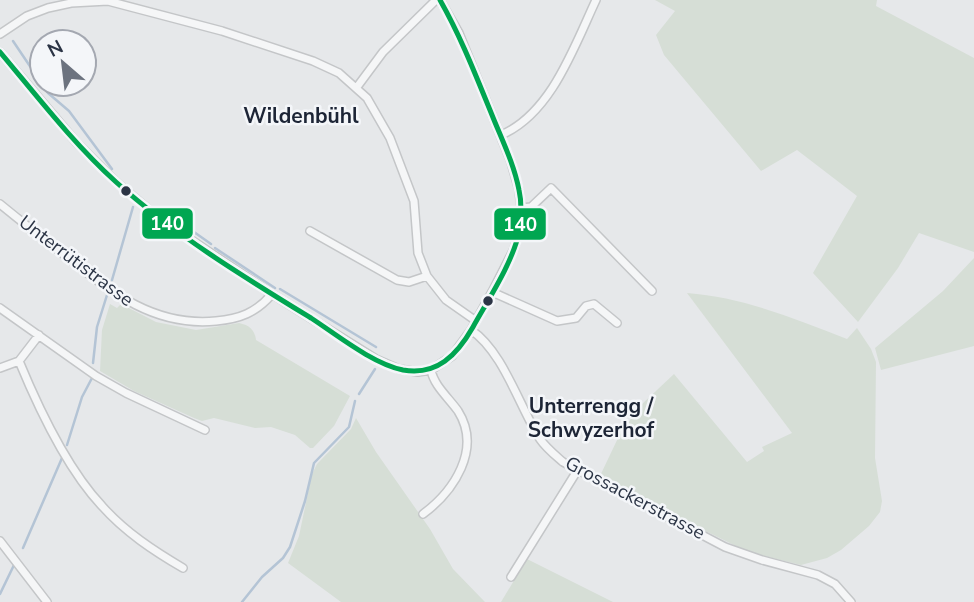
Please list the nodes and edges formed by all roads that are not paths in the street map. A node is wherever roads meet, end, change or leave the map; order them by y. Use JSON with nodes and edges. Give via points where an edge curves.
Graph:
{"nodes":[{"id":1,"x":438,"y":0,"type":"edge"},
{"id":2,"x":596,"y":0,"type":"edge"},
{"id":3,"x":47,"y":4,"type":"edge"},
{"id":4,"x":0,"y":34,"type":"edge"},
{"id":5,"x":0,"y":52,"type":"edge"},
{"id":6,"x":357,"y":87,"type":"junction"},
{"id":7,"x":501,"y":135,"type":"junction"},
{"id":8,"x":0,"y":204,"type":"edge"},
{"id":9,"x":521,"y":208,"type":"junction"},
{"id":10,"x":310,"y":231,"type":"dead end"},
{"id":11,"x":427,"y":276,"type":"junction"},
{"id":12,"x":652,"y":290,"type":"dead end"},
{"id":13,"x":492,"y":292,"type":"junction"},
{"id":14,"x":272,"y":294,"type":"junction"},
{"id":15,"x":0,"y":308,"type":"edge"},
{"id":16,"x":476,"y":321,"type":"junction"},
{"id":17,"x":617,"y":323,"type":"dead end"},
{"id":18,"x":471,"y":330,"type":"junction"},
{"id":19,"x":39,"y":335,"type":"junction"},
{"id":20,"x":19,"y":361,"type":"junction"},
{"id":21,"x":0,"y":368,"type":"edge"},
{"id":22,"x":431,"y":370,"type":"junction"},
{"id":23,"x":205,"y":430,"type":"dead end"},
{"id":24,"x":577,"y":471,"type":"junction"},
{"id":25,"x":423,"y":514,"type":"dead end"},
{"id":26,"x":0,"y":541,"type":"edge"},
{"id":27,"x":183,"y":568,"type":"dead end"},
{"id":28,"x":512,"y":578,"type":"dead end"},
{"id":29,"x":47,"y":602,"type":"edge"},
{"id":30,"x":851,"y":602,"type":"edge"}],
"edges":[{"from":1,"to":6,"type":"street","via":[[383,52]]},
{"from":1,"to":7,"type":"street","via":[[459,33]]},
{"from":2,"to":7,"type":"street","via":[[541,106]]},
{"from":3,"to":4,"type":"street"},
{"from":3,"to":6,"type":"street","via":[[108,1],[129,5],[313,61]]},
{"from":5,"to":14,"type":"street","via":[[76,142],[121,186],[172,229]]},
{"from":6,"to":11,"type":"street","via":[[384,125],[409,186],[416,210],[418,253]]},
{"from":7,"to":9,"type":"street","via":[[516,176]]},
{"from":8,"to":14,"type":"street","name":"Unterrütistrasse","via":[[110,291],[160,317],[230,320],[254,312]]},
{"from":9,"to":12,"type":"street","via":[[531,207],[551,188]]},
{"from":9,"to":13,"type":"street","via":[[514,249]]},
{"from":10,"to":11,"type":"street","via":[[397,281]]},
{"from":11,"to":16,"type":"street","via":[[446,300]]},
{"from":13,"to":16,"type":"street"},
{"from":13,"to":17,"type":"street","via":[[557,321],[576,318],[594,304]]},
{"from":14,"to":22,"type":"street","via":[[376,359],[410,372]]},
{"from":15,"to":19,"type":"street"},
{"from":16,"to":18,"type":"street"},
{"from":18,"to":22,"type":"street","via":[[452,356]]},
{"from":18,"to":24,"type":"street","name":"Grossackerstrasse","via":[[512,383],[542,441]]},
{"from":19,"to":20,"type":"street"},
{"from":19,"to":23,"type":"street","via":[[96,376]]},
{"from":20,"to":21,"type":"street"},
{"from":20,"to":27,"type":"street","via":[[38,406],[89,492],[135,537]]},
{"from":22,"to":25,"type":"street","via":[[462,419],[468,446],[448,489]]},
{"from":24,"to":28,"type":"street"},
{"from":24,"to":30,"type":"street","name":"Grossackerstrasse","via":[[725,547],[818,575],[835,584]]},
{"from":26,"to":29,"type":"street"}]}
